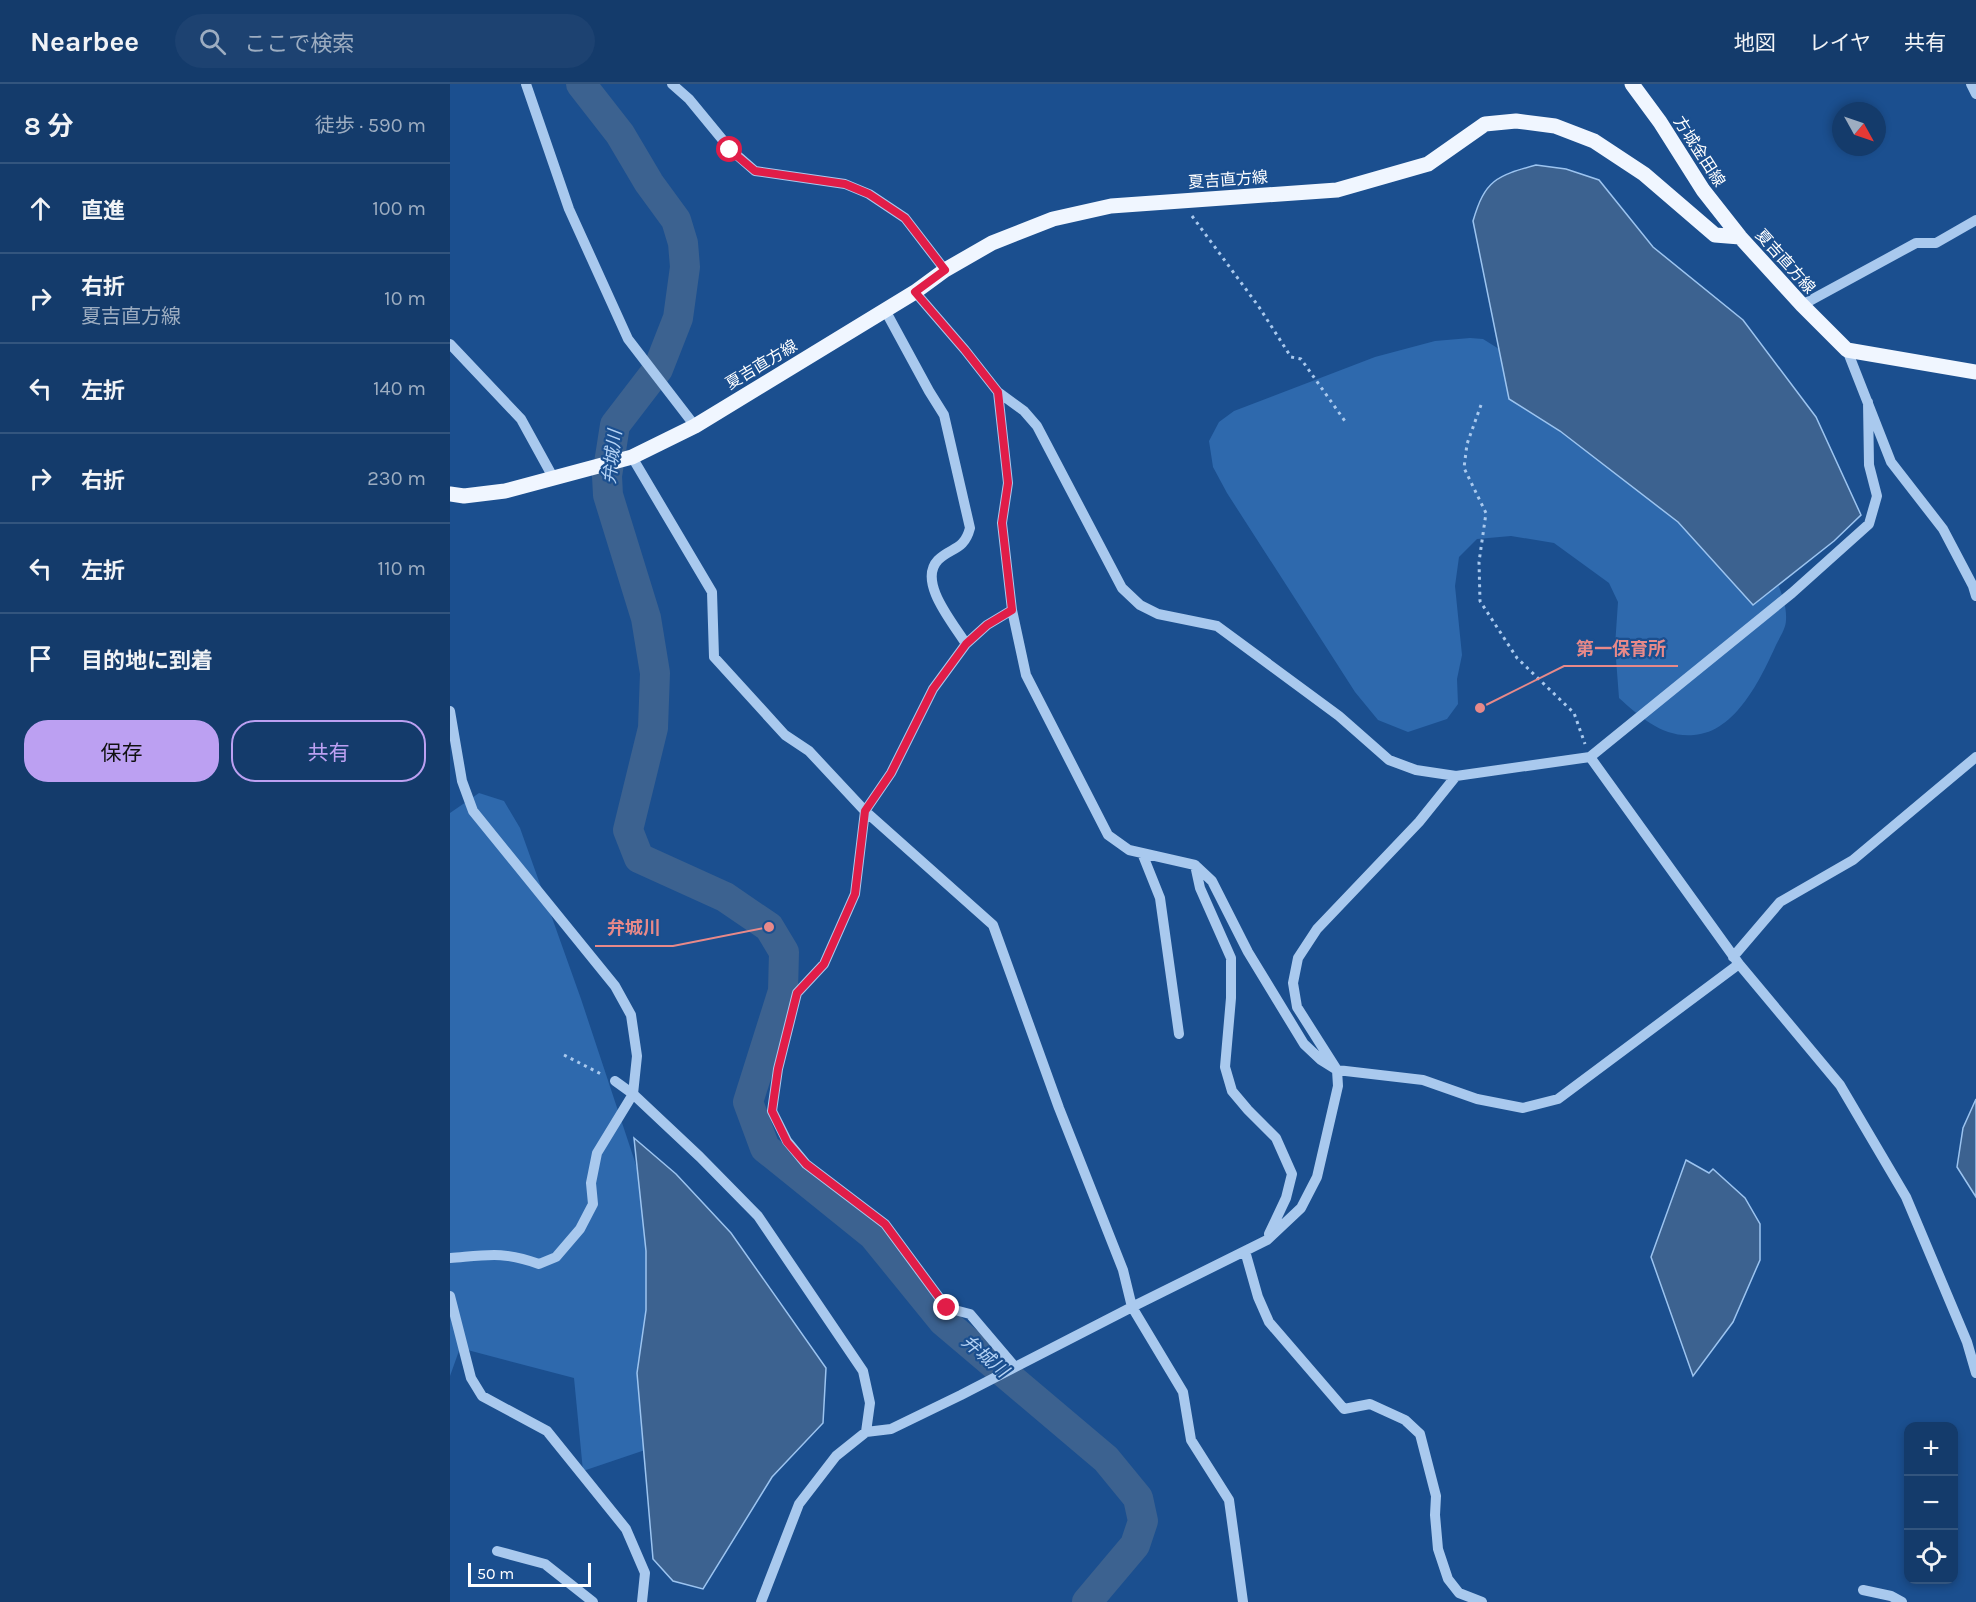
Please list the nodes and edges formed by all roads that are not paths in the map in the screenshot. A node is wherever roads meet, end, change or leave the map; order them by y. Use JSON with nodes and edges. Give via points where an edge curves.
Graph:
{"nodes":[{"id":1,"x":526,"y":84,"type":"edge"},
{"id":2,"x":672,"y":84,"type":"edge"},
{"id":3,"x":1632,"y":84,"type":"edge"},
{"id":4,"x":1971,"y":84,"type":"edge"},
{"id":5,"x":1976,"y":94,"type":"edge"},
{"id":6,"x":1976,"y":220,"type":"edge"},
{"id":7,"x":1740,"y":237,"type":"junction"},
{"id":8,"x":945,"y":270,"type":"junction"},
{"id":9,"x":915,"y":292,"type":"junction"},
{"id":10,"x":1802,"y":306,"type":"junction"},
{"id":11,"x":885,"y":310,"type":"junction"},
{"id":12,"x":450,"y":344,"type":"edge"},
{"id":13,"x":1847,"y":350,"type":"junction"},
{"id":14,"x":1976,"y":372,"type":"edge"},
{"id":15,"x":998,"y":392,"type":"junction"},
{"id":16,"x":1868,"y":402,"type":"junction"},
{"id":17,"x":694,"y":426,"type":"junction"},
{"id":18,"x":632,"y":458,"type":"junction"},
{"id":19,"x":554,"y":479,"type":"junction"},
{"id":20,"x":450,"y":494,"type":"edge"},
{"id":21,"x":1976,"y":596,"type":"edge"},
{"id":22,"x":1012,"y":610,"type":"junction"},
{"id":23,"x":966,"y":644,"type":"junction"},
{"id":24,"x":450,"y":711,"type":"edge"},
{"id":25,"x":1590,"y":757,"type":"junction"},
{"id":26,"x":1976,"y":757,"type":"edge"},
{"id":27,"x":1456,"y":776,"type":"junction"},
{"id":28,"x":865,"y":811,"type":"junction"},
{"id":29,"x":1142,"y":853,"type":"junction"},
{"id":30,"x":1195,"y":865,"type":"junction"},
{"id":31,"x":1736,"y":960,"type":"junction"},
{"id":32,"x":1179,"y":1034,"type":"dead end"},
{"id":33,"x":1337,"y":1070,"type":"junction"},
{"id":34,"x":615,"y":1082,"type":"road end"},
{"id":35,"x":633,"y":1094,"type":"junction"},
{"id":36,"x":1267,"y":1240,"type":"junction"},
{"id":37,"x":1245,"y":1251,"type":"junction"},
{"id":38,"x":450,"y":1258,"type":"edge"},
{"id":39,"x":450,"y":1296,"type":"edge"},
{"id":40,"x":1132,"y":1306,"type":"junction"},
{"id":41,"x":1014,"y":1367,"type":"junction"},
{"id":42,"x":1976,"y":1373,"type":"edge"},
{"id":43,"x":866,"y":1432,"type":"junction"},
{"id":44,"x":497,"y":1551,"type":"dead end"},
{"id":45,"x":1863,"y":1590,"type":"dead end"},
{"id":46,"x":593,"y":1602,"type":"edge"},
{"id":47,"x":642,"y":1602,"type":"edge"},
{"id":48,"x":762,"y":1602,"type":"edge"},
{"id":49,"x":1243,"y":1602,"type":"edge"},
{"id":50,"x":1482,"y":1602,"type":"edge"},
{"id":51,"x":1902,"y":1602,"type":"edge"}],
"edges":[{"from":1,"to":17,"type":"street","via":[[569,209],[628,339]]},
{"from":2,"to":8,"type":"street","via":[[730,150],[755,171],[845,184],[869,194],[905,218]]},
{"from":3,"to":7,"type":"main road","name":"方城金田線","via":[[1703,190]]},
{"from":4,"to":5,"type":"street"},
{"from":6,"to":10,"type":"street","via":[[1936,243],[1916,243]]},
{"from":7,"to":8,"type":"main road","name":"夏吉直方線","via":[[1715,235],[1644,174],[1594,141],[1555,126],[1516,121],[1485,124],[1428,164],[1337,190],[1111,206],[1053,219],[992,243]]},
{"from":7,"to":10,"type":"main road","name":"夏吉直方線"},
{"from":8,"to":9,"type":"main road","name":"夏吉直方線"},
{"from":9,"to":11,"type":"main road","name":"夏吉直方線"},
{"from":9,"to":15,"type":"street"},
{"from":10,"to":13,"type":"main road","name":"夏吉直方線"},
{"from":11,"to":17,"type":"main road","name":"夏吉直方線"},
{"from":11,"to":23,"type":"street","via":[[944,415],[970,528],[958,548],[938,560],[931,585]]},
{"from":12,"to":19,"type":"street","via":[[520,419]]},
{"from":13,"to":14,"type":"main road"},
{"from":13,"to":16,"type":"street"},
{"from":15,"to":22,"type":"street","via":[[1008,483],[1002,523]]},
{"from":15,"to":27,"type":"street","via":[[1037,426],[1122,588],[1140,605],[1158,614],[1217,626],[1339,716],[1389,760],[1416,770]]},
{"from":16,"to":21,"type":"street","via":[[1891,462],[1943,529]]},
{"from":16,"to":25,"type":"street","via":[[1869,465],[1877,496],[1869,524],[1792,593]]},
{"from":17,"to":18,"type":"main road","name":"夏吉直方線"},
{"from":18,"to":19,"type":"main road","name":"夏吉直方線"},
{"from":18,"to":28,"type":"street","via":[[712,592],[714,657],[785,735],[809,751]]},
{"from":19,"to":20,"type":"main road","name":"夏吉直方線","via":[[505,491]]},
{"from":22,"to":23,"type":"street"},
{"from":22,"to":29,"type":"street","via":[[1026,675],[1108,835],[1129,850]]},
{"from":23,"to":28,"type":"street","via":[[933,689],[891,773]]},
{"from":24,"to":35,"type":"street","via":[[462,781],[473,811],[615,986],[631,1014],[638,1056]]},
{"from":25,"to":27,"type":"street"},
{"from":25,"to":31,"type":"street"},
{"from":26,"to":31,"type":"street","via":[[1853,860],[1780,902]]},
{"from":27,"to":33,"type":"street","via":[[1419,822],[1317,929],[1298,958],[1293,983],[1297,1007]]},
{"from":28,"to":40,"type":"street","via":[[993,925],[1123,1270]]},
{"from":28,"to":41,"type":"street","via":[[855,894],[824,964],[797,993],[772,1111],[787,1142],[806,1164],[885,1224],[947,1308],[970,1314]]},
{"from":29,"to":30,"type":"street"},
{"from":29,"to":32,"type":"street","via":[[1160,898]]},
{"from":30,"to":33,"type":"street","via":[[1212,881],[1248,952],[1304,1044]]},
{"from":30,"to":36,"type":"street","via":[[1200,888],[1231,958],[1225,1067],[1232,1091],[1276,1138],[1293,1174]]},
{"from":31,"to":33,"type":"street","via":[[1558,1100],[1524,1108],[1477,1099],[1423,1080]]},
{"from":31,"to":42,"type":"street","via":[[1840,1085],[1906,1197],[1967,1342]]},
{"from":33,"to":36,"type":"street","via":[[1338,1086],[1317,1177],[1301,1208]]},
{"from":34,"to":35,"type":"street"},
{"from":35,"to":38,"type":"street","via":[[597,1153],[591,1183],[593,1204],[580,1229],[556,1257],[540,1264],[499,1254]]},
{"from":35,"to":43,"type":"street","via":[[758,1216],[862,1371],[870,1403]]},
{"from":36,"to":37,"type":"street"},
{"from":37,"to":40,"type":"street"},
{"from":37,"to":50,"type":"street","via":[[1269,1322],[1344,1409],[1370,1404],[1405,1420],[1420,1434],[1436,1496],[1438,1549],[1448,1580],[1459,1593]]},
{"from":39,"to":47,"type":"street","via":[[471,1378],[482,1396],[547,1431],[626,1529],[645,1573]]},
{"from":40,"to":41,"type":"street"},
{"from":40,"to":49,"type":"street","via":[[1183,1392],[1191,1440],[1230,1500]]},
{"from":41,"to":43,"type":"street","via":[[891,1429]]},
{"from":43,"to":48,"type":"street","via":[[836,1456],[800,1504]]},
{"from":44,"to":46,"type":"street","via":[[544,1564]]},
{"from":45,"to":51,"type":"street"}]}
